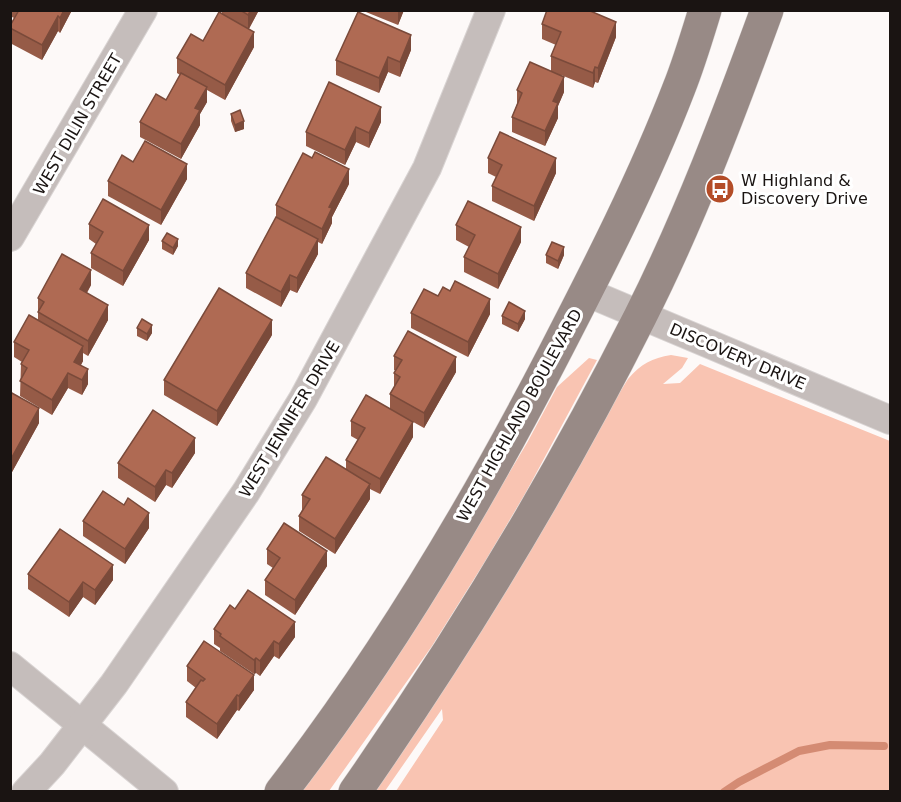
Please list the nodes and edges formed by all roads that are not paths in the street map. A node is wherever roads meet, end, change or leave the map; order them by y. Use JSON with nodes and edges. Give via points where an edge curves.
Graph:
{"nodes":[{"id":1,"x":143,"y":10,"type":"edge"},
{"id":2,"x":491,"y":10,"type":"edge"},
{"id":3,"x":705,"y":10,"type":"edge"},
{"id":4,"x":767,"y":10,"type":"edge"},
{"id":5,"x":10,"y":237,"type":"edge"},
{"id":6,"x":586,"y":292,"type":"junction"},
{"id":7,"x":641,"y":315,"type":"junction"},
{"id":8,"x":891,"y":420,"type":"edge"},
{"id":9,"x":10,"y":666,"type":"edge"},
{"id":10,"x":83,"y":726,"type":"junction"},
{"id":11,"x":26,"y":792,"type":"edge"},
{"id":12,"x":164,"y":792,"type":"edge"},
{"id":13,"x":281,"y":792,"type":"edge"},
{"id":14,"x":355,"y":792,"type":"edge"}],
"edges":[{"from":1,"to":5,"type":"street","name":"WEST DILIN STREET"},
{"from":2,"to":10,"type":"street","name":"WEST JENNIFER DRIVE","via":[[427,168],[303,399],[246,492]]},
{"from":3,"to":6,"type":"main road","name":"WEST HIGHLAND BOULEVARD","via":[[680,87]]},
{"from":4,"to":7,"type":"main road","via":[[694,196]]},
{"from":6,"to":7,"type":"street","name":"DISCOVERY DRIVE"},
{"from":6,"to":13,"type":"main road","name":"WEST HIGHLAND BOULEVARD","via":[[519,422],[448,545],[381,652]]},
{"from":7,"to":8,"type":"street","name":"DISCOVERY DRIVE"},
{"from":7,"to":14,"type":"main road","via":[[529,522],[468,624]]},
{"from":9,"to":10,"type":"street"},
{"from":10,"to":11,"type":"street","name":"WEST JENNIFER DRIVE"},
{"from":10,"to":12,"type":"street"}]}
